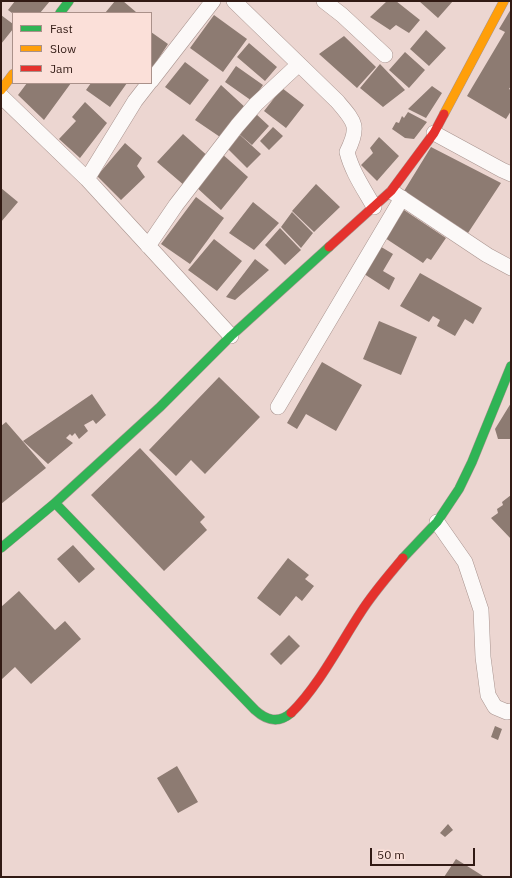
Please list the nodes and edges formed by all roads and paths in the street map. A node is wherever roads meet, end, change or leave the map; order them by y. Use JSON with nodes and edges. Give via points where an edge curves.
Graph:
{"nodes":[{"id":1,"x":69,"y":1,"type":"edge"},
{"id":2,"x":213,"y":1,"type":"edge"},
{"id":3,"x":235,"y":1,"type":"edge"},
{"id":4,"x":324,"y":1,"type":"edge"},
{"id":5,"x":504,"y":1,"type":"edge"},
{"id":6,"x":61,"y":12,"type":"edge"},
{"id":7,"x":385,"y":55,"type":"dead end"},
{"id":8,"x":299,"y":64,"type":"junction"},
{"id":9,"x":12,"y":75,"type":"edge"},
{"id":10,"x":152,"y":79,"type":"edge"},
{"id":11,"x":148,"y":84,"type":"edge"},
{"id":12,"x":1,"y":90,"type":"edge"},
{"id":13,"x":1,"y":96,"type":"edge"},
{"id":14,"x":434,"y":133,"type":"junction"},
{"id":15,"x":511,"y":174,"type":"edge"},
{"id":16,"x":86,"y":180,"type":"junction"},
{"id":17,"x":397,"y":195,"type":"junction"},
{"id":18,"x":374,"y":207,"type":"junction"},
{"id":19,"x":148,"y":246,"type":"junction"},
{"id":20,"x":511,"y":268,"type":"edge"},
{"id":21,"x":231,"y":336,"type":"junction"},
{"id":22,"x":511,"y":366,"type":"edge"},
{"id":23,"x":278,"y":407,"type":"dead end"},
{"id":24,"x":55,"y":503,"type":"junction"},
{"id":25,"x":437,"y":522,"type":"junction"},
{"id":26,"x":1,"y":548,"type":"edge"},
{"id":27,"x":511,"y":711,"type":"edge"}],
"edges":[{"from":1,"to":6,"type":"street"},
{"from":2,"to":10,"type":"street"},
{"from":3,"to":8,"type":"street"},
{"from":4,"to":7,"type":"street"},
{"from":5,"to":14,"type":"street"},
{"from":8,"to":18,"type":"street","via":[[352,118],[354,138],[347,152],[356,175]]},
{"from":8,"to":19,"type":"street","via":[[256,104],[237,126]]},
{"from":9,"to":12,"type":"street"},
{"from":11,"to":16,"type":"street"},
{"from":13,"to":16,"type":"street"},
{"from":14,"to":15,"type":"street"},
{"from":14,"to":17,"type":"street"},
{"from":16,"to":19,"type":"street"},
{"from":17,"to":18,"type":"street"},
{"from":17,"to":20,"type":"street"},
{"from":17,"to":23,"type":"street"},
{"from":18,"to":21,"type":"street"},
{"from":19,"to":21,"type":"street"},
{"from":21,"to":24,"type":"street","via":[[160,407]]},
{"from":22,"to":25,"type":"street","via":[[472,462],[459,489]]},
{"from":24,"to":25,"type":"street","via":[[255,710],[264,718],[274,720],[286,717],[298,706],[381,584]]},
{"from":24,"to":26,"type":"street"},
{"from":25,"to":27,"type":"street","via":[[465,562],[481,610],[488,695],[495,707]]}]}
